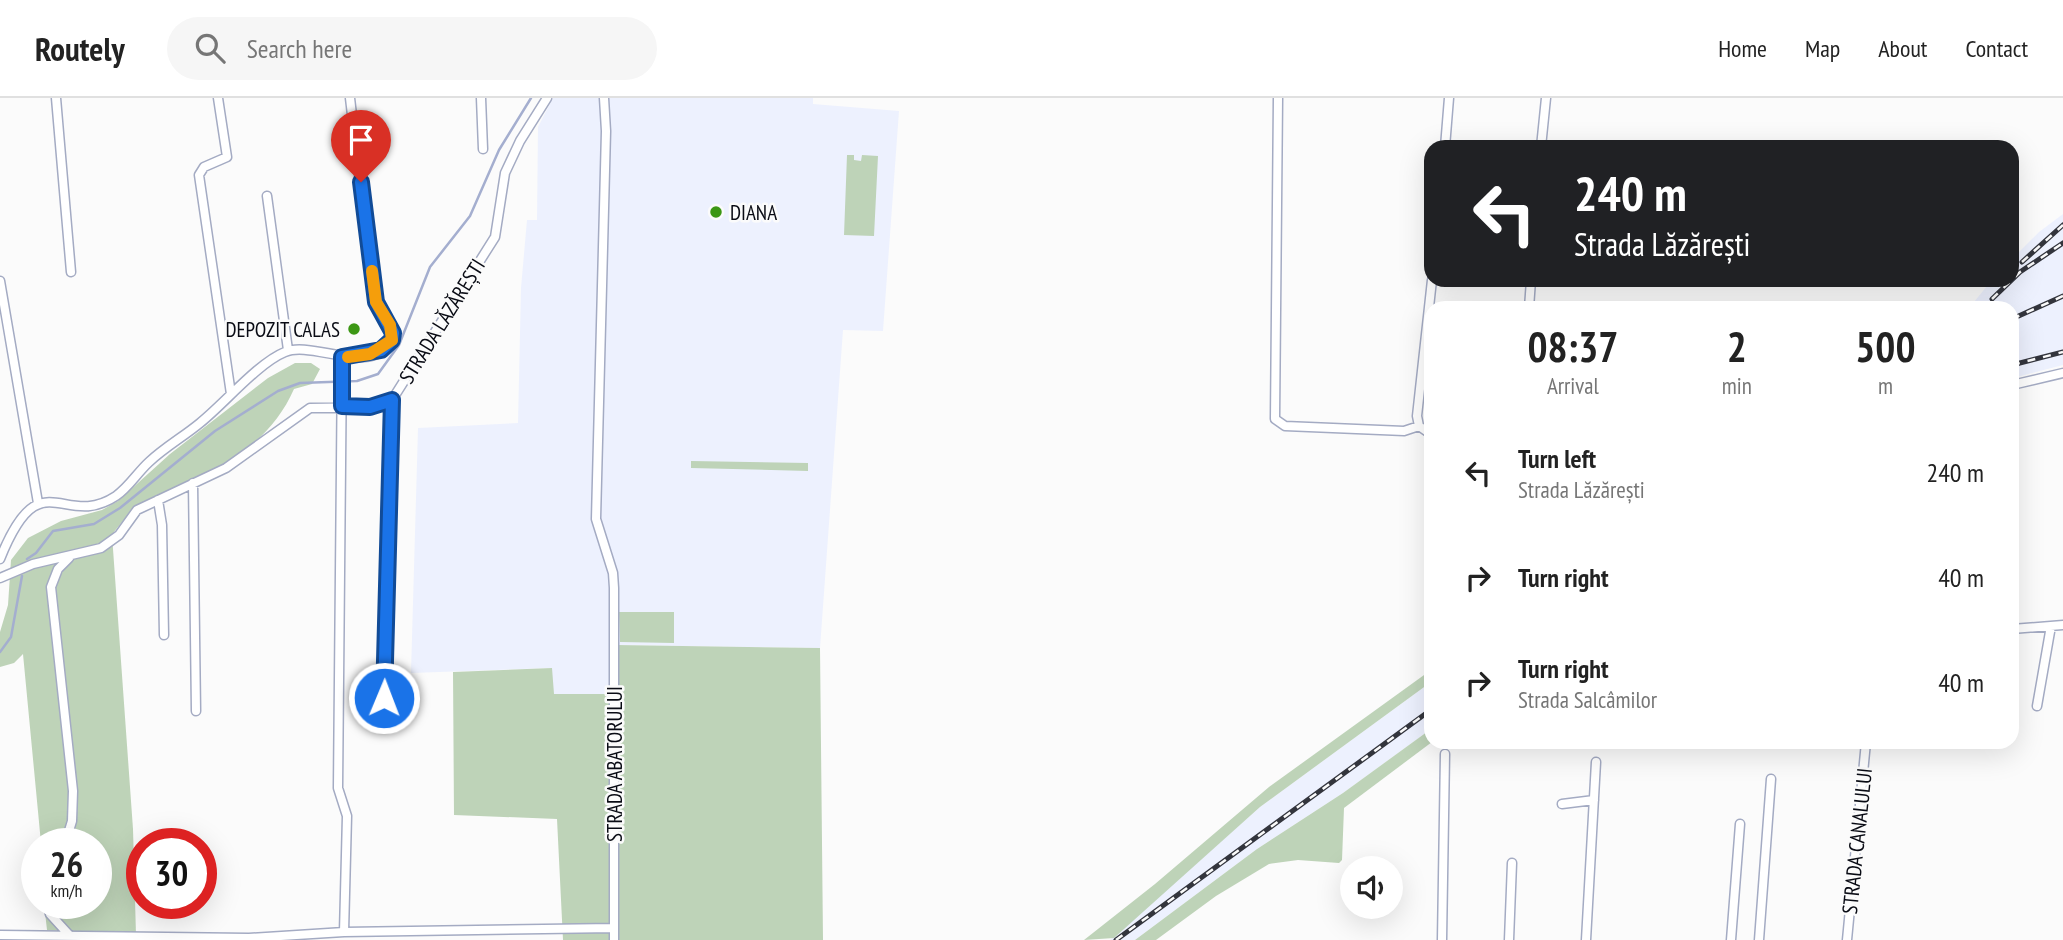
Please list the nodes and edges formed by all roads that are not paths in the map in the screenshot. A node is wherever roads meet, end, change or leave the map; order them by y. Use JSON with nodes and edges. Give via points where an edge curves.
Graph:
{"nodes":[{"id":1,"x":56,"y":98,"type":"edge"},
{"id":2,"x":218,"y":98,"type":"edge"},
{"id":3,"x":350,"y":98,"type":"edge"},
{"id":4,"x":481,"y":98,"type":"edge"},
{"id":5,"x":547,"y":98,"type":"edge"},
{"id":6,"x":604,"y":98,"type":"edge"},
{"id":7,"x":1278,"y":98,"type":"edge"},
{"id":8,"x":1449,"y":98,"type":"edge"},
{"id":9,"x":1546,"y":98,"type":"edge"},
{"id":10,"x":1446,"y":140,"type":"edge"},
{"id":11,"x":1542,"y":140,"type":"edge"},
{"id":12,"x":483,"y":149,"type":"dead end"},
{"id":13,"x":267,"y":196,"type":"dead end"},
{"id":14,"x":71,"y":272,"type":"dead end"},
{"id":15,"x":0,"y":281,"type":"edge"},
{"id":16,"x":288,"y":350,"type":"junction"},
{"id":17,"x":1424,"y":353,"type":"edge"},
{"id":18,"x":342,"y":357,"type":"junction"},
{"id":19,"x":2063,"y":373,"type":"edge"},
{"id":20,"x":2019,"y":383,"type":"edge"},
{"id":21,"x":231,"y":394,"type":"junction"},
{"id":22,"x":392,"y":400,"type":"junction"},
{"id":23,"x":342,"y":406,"type":"junction"},
{"id":24,"x":1419,"y":426,"type":"junction"},
{"id":25,"x":1424,"y":429,"type":"edge"},
{"id":26,"x":193,"y":483,"type":"junction"},
{"id":27,"x":158,"y":500,"type":"junction"},
{"id":28,"x":38,"y":503,"type":"junction"},
{"id":29,"x":73,"y":555,"type":"junction"},
{"id":30,"x":0,"y":559,"type":"edge"},
{"id":31,"x":0,"y":578,"type":"edge"},
{"id":32,"x":2063,"y":625,"type":"edge"},
{"id":33,"x":2051,"y":626,"type":"junction"},
{"id":34,"x":2019,"y":628,"type":"edge"},
{"id":35,"x":164,"y":635,"type":"dead end"},
{"id":36,"x":384,"y":698,"type":"dead end"},
{"id":37,"x":2037,"y":706,"type":"dead end"},
{"id":38,"x":196,"y":711,"type":"dead end"},
{"id":39,"x":1865,"y":749,"type":"edge"},
{"id":40,"x":1446,"y":754,"type":"dead end"},
{"id":41,"x":1596,"y":762,"type":"dead end"},
{"id":42,"x":1771,"y":779,"type":"dead end"},
{"id":43,"x":1594,"y":800,"type":"junction"},
{"id":44,"x":1562,"y":804,"type":"dead end"},
{"id":45,"x":1740,"y":824,"type":"dead end"},
{"id":46,"x":70,"y":828,"type":"edge"},
{"id":47,"x":1512,"y":863,"type":"dead end"},
{"id":48,"x":55,"y":919,"type":"edge"},
{"id":49,"x":614,"y":928,"type":"junction"},
{"id":50,"x":344,"y":932,"type":"junction"},
{"id":51,"x":0,"y":935,"type":"edge"},
{"id":52,"x":71,"y":937,"type":"junction"},
{"id":53,"x":614,"y":940,"type":"edge"},
{"id":54,"x":1442,"y":940,"type":"edge"},
{"id":55,"x":1509,"y":940,"type":"edge"},
{"id":56,"x":1586,"y":940,"type":"edge"},
{"id":57,"x":1731,"y":940,"type":"edge"},
{"id":58,"x":1759,"y":940,"type":"edge"},
{"id":59,"x":1847,"y":940,"type":"edge"}],
"edges":[{"from":1,"to":14,"type":"street"},
{"from":2,"to":21,"type":"street","via":[[227,157],[204,167],[199,175]]},
{"from":3,"to":18,"type":"street","via":[[376,302],[393,333],[381,350]]},
{"from":4,"to":12,"type":"street"},
{"from":5,"to":22,"type":"street","name":"STRADA LĂZĂREȘTI","via":[[505,173],[495,237]]},
{"from":6,"to":49,"type":"street","name":"STRADA ABATORULUI","via":[[596,519],[614,588]]},
{"from":7,"to":24,"type":"street","via":[[1275,419],[1284,426],[1404,431]]},
{"from":8,"to":10,"type":"street"},
{"from":9,"to":11,"type":"street"},
{"from":13,"to":16,"type":"street"},
{"from":15,"to":28,"type":"street"},
{"from":16,"to":18,"type":"street"},
{"from":16,"to":21,"type":"street"},
{"from":17,"to":24,"type":"street"},
{"from":18,"to":23,"type":"street"},
{"from":19,"to":20,"type":"street"},
{"from":21,"to":28,"type":"street","via":[[116,496],[94,504]]},
{"from":22,"to":23,"type":"street","name":"STRADA LĂZĂREȘTI","via":[[370,407]]},
{"from":22,"to":36,"type":"street"},
{"from":23,"to":26,"type":"street","name":"STRADA LĂZĂREȘTI","via":[[302,412],[233,464]]},
{"from":23,"to":50,"type":"street","via":[[338,788],[347,816]]},
{"from":24,"to":25,"type":"street"},
{"from":26,"to":27,"type":"street","name":"STRADA LĂZĂREȘTI"},
{"from":26,"to":38,"type":"street"},
{"from":27,"to":29,"type":"street","name":"STRADA LĂZĂREȘTI","via":[[131,515],[109,543]]},
{"from":27,"to":35,"type":"street"},
{"from":28,"to":30,"type":"street","via":[[22,515]]},
{"from":29,"to":31,"type":"street","name":"STRADA LĂZĂREȘTI"},
{"from":29,"to":46,"type":"street","via":[[58,569],[51,587],[73,792]]},
{"from":32,"to":33,"type":"street"},
{"from":33,"to":34,"type":"street"},
{"from":33,"to":37,"type":"street"},
{"from":39,"to":59,"type":"street","name":"STRADA CANALULUI"},
{"from":40,"to":54,"type":"street"},
{"from":41,"to":43,"type":"street"},
{"from":42,"to":58,"type":"street"},
{"from":43,"to":44,"type":"street"},
{"from":43,"to":56,"type":"street"},
{"from":45,"to":57,"type":"street"},
{"from":47,"to":55,"type":"street"},
{"from":48,"to":52,"type":"street"},
{"from":49,"to":50,"type":"street"},
{"from":49,"to":53,"type":"street","name":"STRADA ABATORULUI"},
{"from":50,"to":52,"type":"street","via":[[248,938]]},
{"from":51,"to":52,"type":"street"}]}
